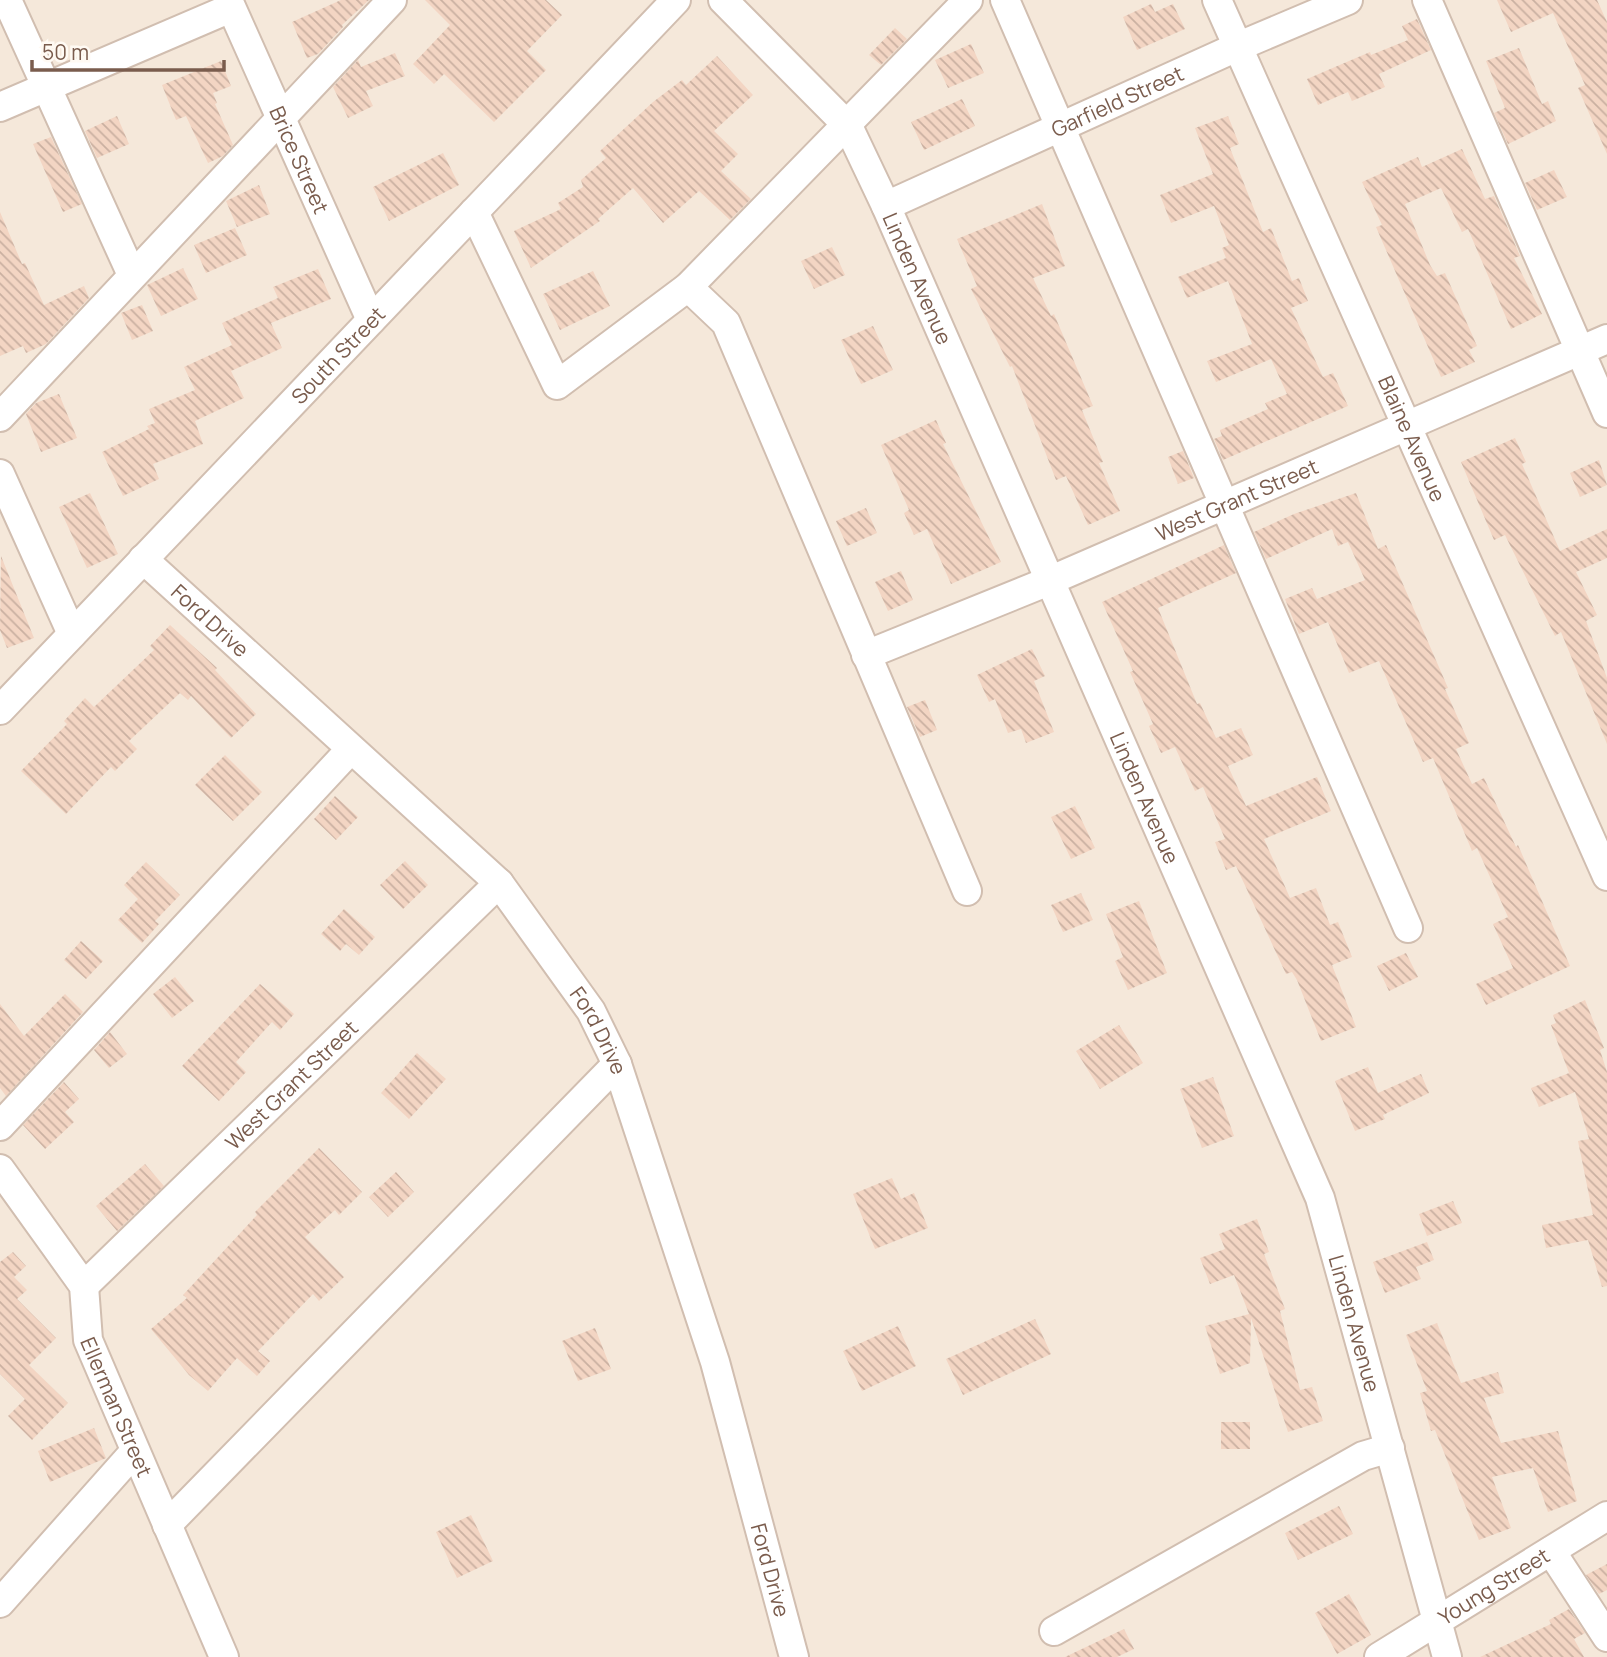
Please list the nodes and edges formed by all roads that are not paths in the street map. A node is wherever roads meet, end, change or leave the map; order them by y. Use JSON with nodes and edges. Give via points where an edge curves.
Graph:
{"nodes":[{"id":1,"x":7,"y":0,"type":"edge"},
{"id":2,"x":392,"y":0,"type":"edge"},
{"id":3,"x":676,"y":0,"type":"edge"},
{"id":4,"x":723,"y":0,"type":"edge"},
{"id":5,"x":968,"y":0,"type":"edge"},
{"id":6,"x":1006,"y":0,"type":"edge"},
{"id":7,"x":1217,"y":0,"type":"edge"},
{"id":8,"x":1348,"y":0,"type":"edge"},
{"id":9,"x":1427,"y":0,"type":"edge"},
{"id":10,"x":230,"y":4,"type":"edge"},
{"id":11,"x":1237,"y":47,"type":"junction"},
{"id":12,"x":46,"y":86,"type":"junction"},
{"id":13,"x":0,"y":107,"type":"edge"},
{"id":14,"x":281,"y":119,"type":"junction"},
{"id":15,"x":1062,"y":125,"type":"junction"},
{"id":16,"x":848,"y":127,"type":"junction"},
{"id":17,"x":886,"y":206,"type":"junction"},
{"id":18,"x":474,"y":212,"type":"junction"},
{"id":19,"x":132,"y":275,"type":"junction"},
{"id":20,"x":688,"y":288,"type":"junction"},
{"id":21,"x":371,"y":320,"type":"junction"},
{"id":22,"x":1607,"y":339,"type":"edge"},
{"id":23,"x":1579,"y":351,"type":"junction"},
{"id":24,"x":1607,"y":413,"type":"edge"},
{"id":25,"x":0,"y":417,"type":"edge"},
{"id":26,"x":1406,"y":425,"type":"junction"},
{"id":27,"x":0,"y":474,"type":"edge"},
{"id":28,"x":1225,"y":505,"type":"junction"},
{"id":29,"x":143,"y":559,"type":"junction"},
{"id":30,"x":1049,"y":581,"type":"junction"},
{"id":31,"x":72,"y":634,"type":"junction"},
{"id":32,"x":866,"y":655,"type":"junction"},
{"id":33,"x":0,"y":710,"type":"edge"},
{"id":34,"x":351,"y":750,"type":"junction"},
{"id":35,"x":1607,"y":876,"type":"edge"},
{"id":36,"x":499,"y":883,"type":"junction"},
{"id":37,"x":967,"y":891,"type":"dead end"},
{"id":38,"x":1408,"y":928,"type":"dead end"},
{"id":39,"x":617,"y":1065,"type":"junction"},
{"id":40,"x":0,"y":1126,"type":"edge"},
{"id":41,"x":0,"y":1169,"type":"edge"},
{"id":42,"x":83,"y":1286,"type":"junction"},
{"id":43,"x":1390,"y":1448,"type":"junction"},
{"id":44,"x":135,"y":1451,"type":"junction"},
{"id":45,"x":1607,"y":1516,"type":"edge"},
{"id":46,"x":167,"y":1525,"type":"junction"},
{"id":47,"x":1551,"y":1551,"type":"junction"},
{"id":48,"x":5,"y":1586,"type":"edge"},
{"id":49,"x":1438,"y":1621,"type":"junction"},
{"id":50,"x":1054,"y":1631,"type":"dead end"},
{"id":51,"x":1607,"y":1637,"type":"edge"},
{"id":52,"x":224,"y":1657,"type":"edge"},
{"id":53,"x":794,"y":1657,"type":"edge"},
{"id":54,"x":1379,"y":1657,"type":"edge"},
{"id":55,"x":1447,"y":1657,"type":"edge"}],
"edges":[{"from":1,"to":12,"type":"street"},
{"from":2,"to":14,"type":"street"},
{"from":3,"to":18,"type":"street","name":"South Street"},
{"from":4,"to":16,"type":"street","name":"Linden Avenue"},
{"from":5,"to":16,"type":"street"},
{"from":6,"to":15,"type":"street"},
{"from":7,"to":11,"type":"street","name":"Blaine Avenue"},
{"from":8,"to":11,"type":"street","name":"Garfield Street"},
{"from":9,"to":23,"type":"street"},
{"from":10,"to":12,"type":"street"},
{"from":10,"to":14,"type":"street","name":"Brice Street"},
{"from":11,"to":15,"type":"street","name":"Garfield Street"},
{"from":11,"to":26,"type":"street","name":"Blaine Avenue"},
{"from":12,"to":13,"type":"street"},
{"from":12,"to":19,"type":"street"},
{"from":14,"to":19,"type":"street"},
{"from":14,"to":21,"type":"street","name":"Brice Street"},
{"from":15,"to":17,"type":"street","name":"Garfield Street"},
{"from":15,"to":28,"type":"street"},
{"from":16,"to":17,"type":"street","name":"Linden Avenue"},
{"from":16,"to":20,"type":"street"},
{"from":17,"to":30,"type":"street","name":"Linden Avenue"},
{"from":18,"to":20,"type":"street","via":[[557,385]]},
{"from":18,"to":21,"type":"street","name":"South Street"},
{"from":19,"to":25,"type":"street"},
{"from":20,"to":32,"type":"street","via":[[726,323]]},
{"from":21,"to":29,"type":"street","name":"South Street"},
{"from":22,"to":23,"type":"street","name":"West Grant Street"},
{"from":23,"to":24,"type":"street"},
{"from":23,"to":26,"type":"street","name":"West Grant Street"},
{"from":26,"to":28,"type":"street","name":"West Grant Street"},
{"from":26,"to":35,"type":"street","name":"Blaine Avenue"},
{"from":27,"to":31,"type":"street"},
{"from":28,"to":30,"type":"street","name":"West Grant Street"},
{"from":28,"to":38,"type":"street"},
{"from":29,"to":31,"type":"street","name":"South Street"},
{"from":29,"to":34,"type":"street","name":"Ford Drive"},
{"from":30,"to":32,"type":"street","name":"West Grant Street"},
{"from":30,"to":43,"type":"street","name":"Linden Avenue","via":[[1320,1198]]},
{"from":31,"to":33,"type":"street","name":"South Street"},
{"from":32,"to":37,"type":"street"},
{"from":34,"to":36,"type":"street","name":"Ford Drive"},
{"from":34,"to":40,"type":"street"},
{"from":36,"to":39,"type":"street","name":"Ford Drive","via":[[591,1011]]},
{"from":36,"to":42,"type":"street","name":"West Grant Street"},
{"from":39,"to":46,"type":"street"},
{"from":39,"to":53,"type":"street","name":"Ford Drive","via":[[715,1362]]},
{"from":41,"to":42,"type":"street"},
{"from":42,"to":44,"type":"street","name":"Ellerman Street","via":[[88,1340]]},
{"from":43,"to":49,"type":"street","name":"Linden Avenue"},
{"from":43,"to":50,"type":"street","via":[[1363,1457]]},
{"from":44,"to":46,"type":"street","name":"Ellerman Street"},
{"from":44,"to":48,"type":"street"},
{"from":45,"to":47,"type":"street","name":"Young Street"},
{"from":46,"to":52,"type":"street","name":"Ellerman Street"},
{"from":47,"to":49,"type":"street","name":"Young Street"},
{"from":47,"to":51,"type":"street"},
{"from":49,"to":54,"type":"street","name":"Young Street"},
{"from":49,"to":55,"type":"street","name":"Linden Avenue"}]}
